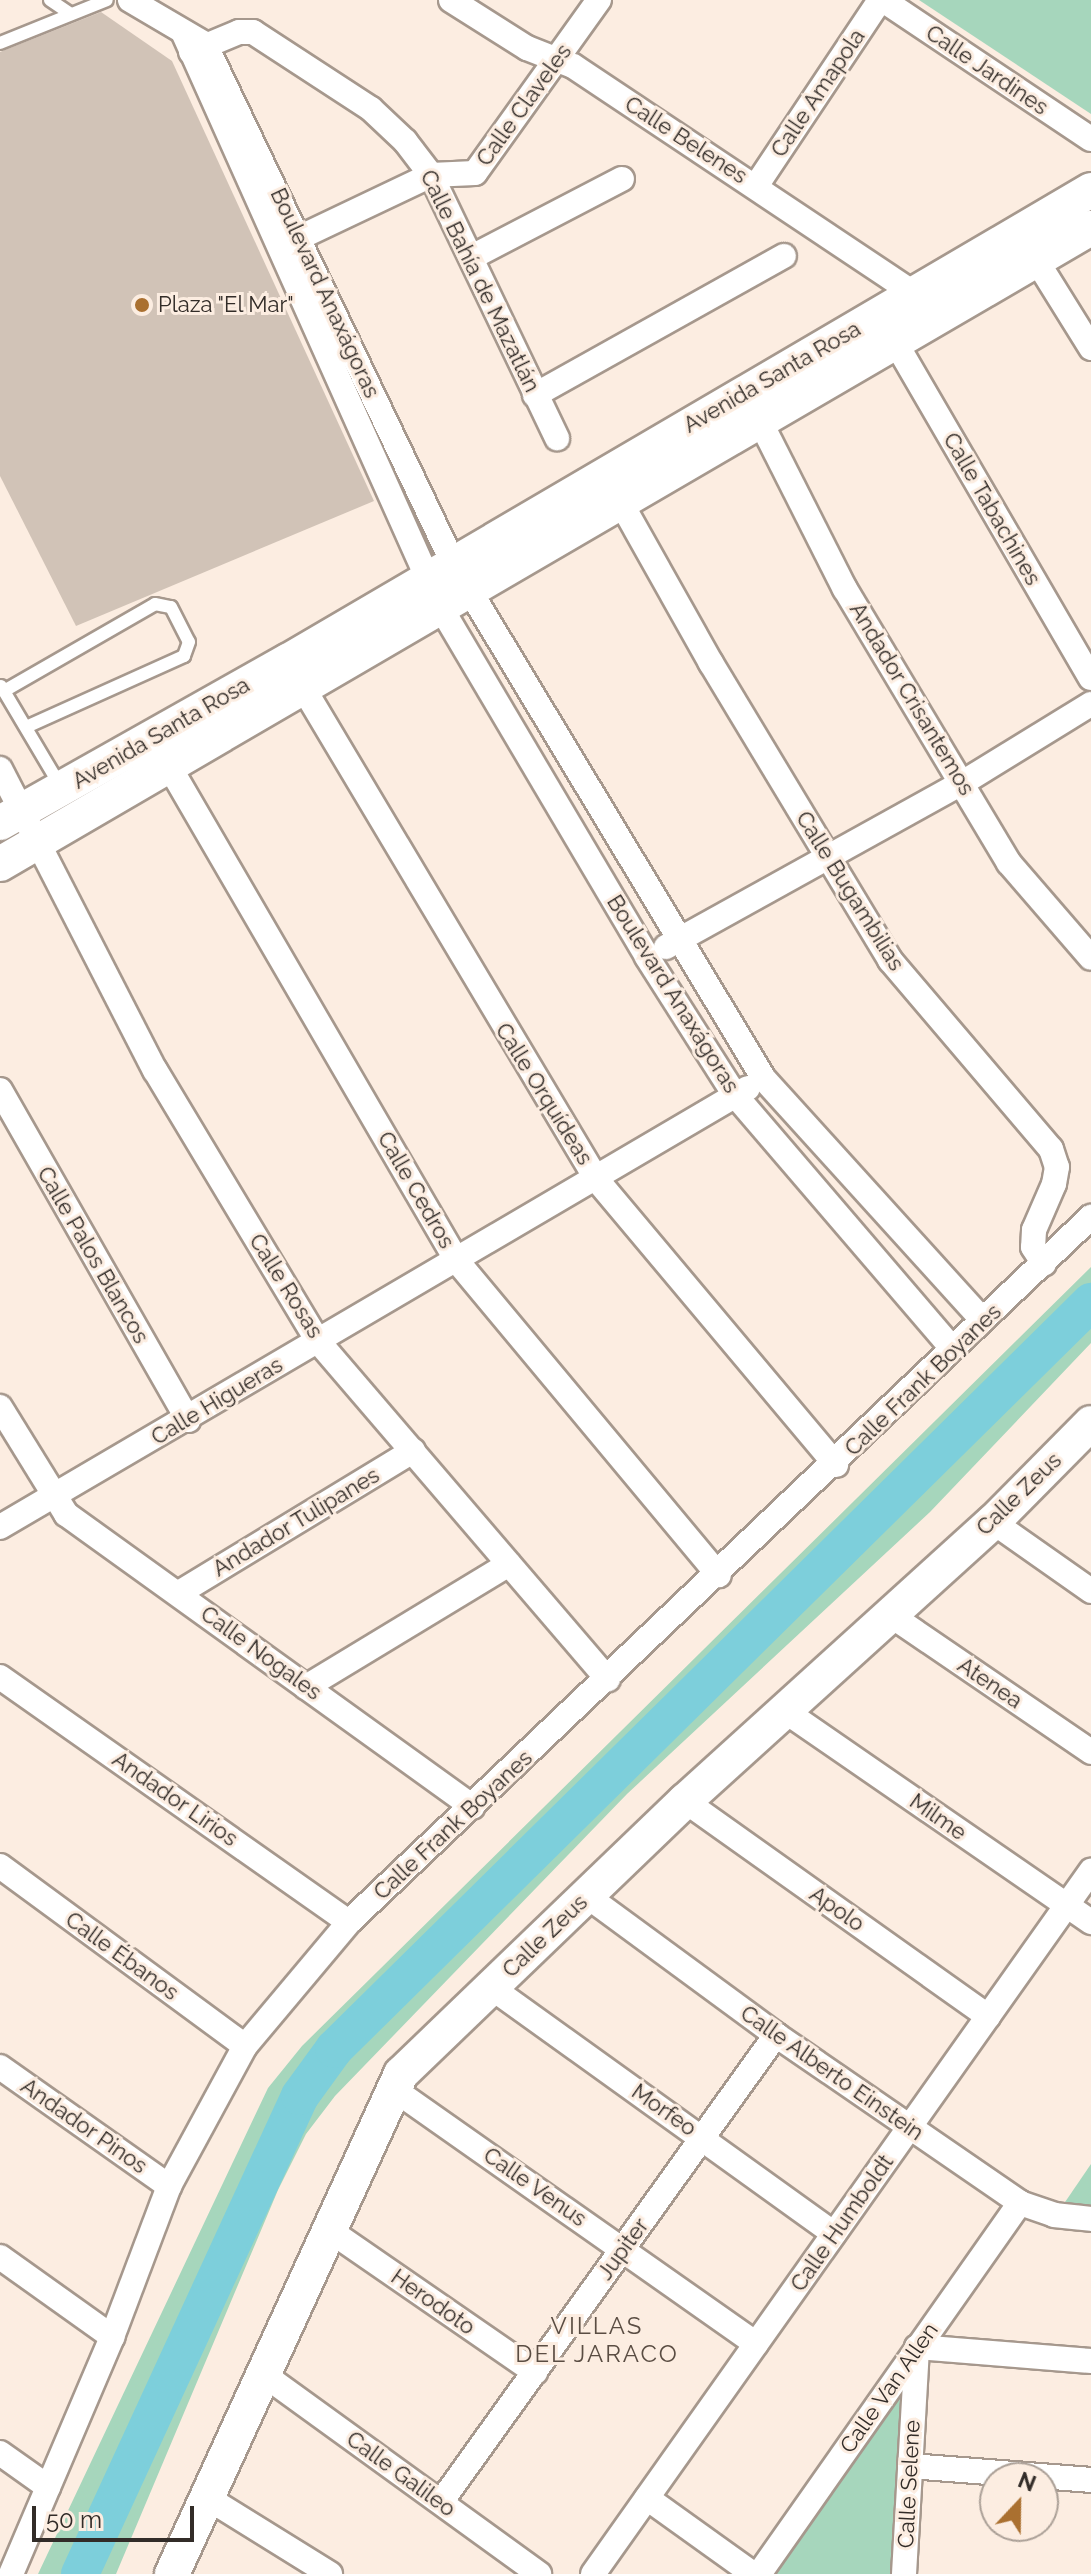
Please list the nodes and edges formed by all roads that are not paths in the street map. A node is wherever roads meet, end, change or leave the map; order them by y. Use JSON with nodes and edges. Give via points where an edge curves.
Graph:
{"nodes":[{"id":1,"x":50,"y":0,"type":"edge"},
{"id":2,"x":107,"y":0,"type":"edge"},
{"id":3,"x":451,"y":0,"type":"edge"},
{"id":4,"x":599,"y":0,"type":"edge"},
{"id":5,"x":881,"y":0,"type":"edge"},
{"id":6,"x":141,"y":2,"type":"edge"},
{"id":7,"x":71,"y":14,"type":"junction"},
{"id":8,"x":0,"y":43,"type":"edge"},
{"id":9,"x":193,"y":44,"type":"junction"},
{"id":10,"x":556,"y":62,"type":"junction"},
{"id":11,"x":1091,"y":139,"type":"edge"},
{"id":12,"x":431,"y":175,"type":"junction"},
{"id":13,"x":622,"y":179,"type":"dead end"},
{"id":14,"x":756,"y":186,"type":"junction"},
{"id":15,"x":1091,"y":190,"type":"edge"},
{"id":16,"x":1091,"y":228,"type":"edge"},
{"id":17,"x":289,"y":243,"type":"junction"},
{"id":18,"x":784,"y":256,"type":"dead end"},
{"id":19,"x":472,"y":257,"type":"junction"},
{"id":20,"x":1035,"y":258,"type":"junction"},
{"id":21,"x":915,"y":294,"type":"junction"},
{"id":22,"x":894,"y":340,"type":"junction"},
{"id":23,"x":1091,"y":348,"type":"edge"},
{"id":24,"x":535,"y":395,"type":"junction"},
{"id":25,"x":760,"y":421,"type":"junction"},
{"id":26,"x":557,"y":438,"type":"dead end"},
{"id":27,"x":620,"y":501,"type":"junction"},
{"id":28,"x":448,"y":585,"type":"junction"},
{"id":29,"x":295,"y":675,"type":"junction"},
{"id":30,"x":1091,"y":678,"type":"edge"},
{"id":31,"x":2,"y":688,"type":"edge"},
{"id":32,"x":1091,"y":704,"type":"edge"},
{"id":33,"x":26,"y":727,"type":"junction"},
{"id":34,"x":169,"y":766,"type":"junction"},
{"id":35,"x":0,"y":769,"type":"edge"},
{"id":36,"x":964,"y":782,"type":"junction"},
{"id":37,"x":70,"y":804,"type":"junction"},
{"id":38,"x":12,"y":816,"type":"edge"},
{"id":39,"x":37,"y":843,"type":"junction"},
{"id":40,"x":828,"y":859,"type":"junction"},
{"id":41,"x":0,"y":864,"type":"edge"},
{"id":42,"x":678,"y":940,"type":"junction"},
{"id":43,"x":647,"y":957,"type":"junction"},
{"id":44,"x":1091,"y":958,"type":"edge"},
{"id":45,"x":764,"y":1079,"type":"junction"},
{"id":46,"x":0,"y":1090,"type":"edge"},
{"id":47,"x":735,"y":1095,"type":"junction"},
{"id":48,"x":597,"y":1180,"type":"junction"},
{"id":49,"x":1091,"y":1217,"type":"edge"},
{"id":50,"x":457,"y":1261,"type":"junction"},
{"id":51,"x":1044,"y":1264,"type":"junction"},
{"id":52,"x":982,"y":1319,"type":"junction"},
{"id":53,"x":317,"y":1340,"type":"junction"},
{"id":54,"x":951,"y":1347,"type":"junction"},
{"id":55,"x":0,"y":1407,"type":"edge"},
{"id":56,"x":188,"y":1420,"type":"junction"},
{"id":57,"x":1091,"y":1423,"type":"edge"},
{"id":58,"x":413,"y":1451,"type":"junction"},
{"id":59,"x":836,"y":1465,"type":"junction"},
{"id":60,"x":52,"y":1497,"type":"junction"},
{"id":61,"x":993,"y":1522,"type":"junction"},
{"id":62,"x":0,"y":1527,"type":"edge"},
{"id":63,"x":509,"y":1564,"type":"junction"},
{"id":64,"x":719,"y":1575,"type":"junction"},
{"id":65,"x":1091,"y":1591,"type":"edge"},
{"id":66,"x":179,"y":1593,"type":"junction"},
{"id":67,"x":889,"y":1614,"type":"junction"},
{"id":68,"x":0,"y":1677,"type":"edge"},
{"id":69,"x":608,"y":1679,"type":"junction"},
{"id":70,"x":306,"y":1687,"type":"junction"},
{"id":71,"x":785,"y":1711,"type":"junction"},
{"id":72,"x":1091,"y":1752,"type":"edge"},
{"id":73,"x":685,"y":1801,"type":"junction"},
{"id":74,"x":473,"y":1807,"type":"junction"},
{"id":75,"x":0,"y":1866,"type":"edge"},
{"id":76,"x":1091,"y":1871,"type":"edge"},
{"id":77,"x":587,"y":1896,"type":"junction"},
{"id":78,"x":1067,"y":1905,"type":"junction"},
{"id":79,"x":349,"y":1922,"type":"junction"},
{"id":80,"x":1091,"y":1922,"type":"edge"},
{"id":81,"x":492,"y":1988,"type":"junction"},
{"id":82,"x":988,"y":2016,"type":"junction"},
{"id":83,"x":776,"y":2035,"type":"junction"},
{"id":84,"x":245,"y":2046,"type":"junction"},
{"id":85,"x":0,"y":2067,"type":"edge"},
{"id":86,"x":392,"y":2088,"type":"junction"},
{"id":87,"x":909,"y":2128,"type":"junction"},
{"id":88,"x":703,"y":2137,"type":"junction"},
{"id":89,"x":169,"y":2186,"type":"junction"},
{"id":90,"x":1020,"y":2203,"type":"junction"},
{"id":91,"x":1091,"y":2219,"type":"edge"},
{"id":92,"x":332,"y":2232,"type":"junction"},
{"id":93,"x":834,"y":2234,"type":"junction"},
{"id":94,"x":623,"y":2248,"type":"junction"},
{"id":95,"x":0,"y":2257,"type":"edge"},
{"id":96,"x":112,"y":2337,"type":"junction"},
{"id":97,"x":756,"y":2344,"type":"junction"},
{"id":98,"x":917,"y":2347,"type":"junction"},
{"id":99,"x":1091,"y":2361,"type":"edge"},
{"id":100,"x":535,"y":2372,"type":"junction"},
{"id":101,"x":263,"y":2374,"type":"junction"},
{"id":102,"x":0,"y":2453,"type":"edge"},
{"id":103,"x":910,"y":2466,"type":"junction"},
{"id":104,"x":1091,"y":2480,"type":"edge"},
{"id":105,"x":48,"y":2487,"type":"junction"},
{"id":106,"x":206,"y":2497,"type":"junction"},
{"id":107,"x":647,"y":2498,"type":"junction"},
{"id":108,"x":441,"y":2502,"type":"junction"},
{"id":109,"x":11,"y":2574,"type":"edge"},
{"id":110,"x":172,"y":2574,"type":"edge"},
{"id":111,"x":330,"y":2574,"type":"edge"},
{"id":112,"x":539,"y":2574,"type":"edge"},
{"id":113,"x":593,"y":2574,"type":"edge"},
{"id":114,"x":753,"y":2574,"type":"edge"},
{"id":115,"x":759,"y":2574,"type":"edge"},
{"id":116,"x":904,"y":2574,"type":"edge"}],
"edges":[{"from":1,"to":7,"type":"lane"},
{"from":2,"to":7,"type":"lane"},
{"from":3,"to":10,"type":"street","name":"Calle Belenes"},
{"from":4,"to":10,"type":"street","name":"Calle Claveles"},
{"from":5,"to":11,"type":"street","name":"Calle Jardines"},
{"from":5,"to":14,"type":"street","name":"Calle Amapola"},
{"from":6,"to":9,"type":"street"},
{"from":7,"to":8,"type":"lane"},
{"from":9,"to":12,"type":"street","name":"Calle Bahía de Mazatlán","via":[[239,32],[266,39],[371,109]]},
{"from":9,"to":17,"type":"street","name":"Boulevard Anaxágoras"},
{"from":10,"to":12,"type":"street","name":"Calle Claveles","via":[[475,173]]},
{"from":10,"to":14,"type":"street","name":"Calle Belenes","via":[[573,66]]},
{"from":12,"to":17,"type":"street","name":"Calle Claveles"},
{"from":12,"to":19,"type":"street","name":"Calle Bahía de Mazatlán"},
{"from":13,"to":19,"type":"street"},
{"from":14,"to":21,"type":"street","name":"Calle Belenes"},
{"from":15,"to":21,"type":"main road","name":"Avenida Santa Rosa"},
{"from":16,"to":20,"type":"main road","name":"Avenida Santa Rosa"},
{"from":17,"to":28,"type":"street","name":"Boulevard Anaxágoras"},
{"from":18,"to":24,"type":"street"},
{"from":19,"to":24,"type":"street","name":"Calle Bahía de Mazatlán"},
{"from":20,"to":22,"type":"main road","name":"Avenida Santa Rosa"},
{"from":20,"to":23,"type":"street"},
{"from":21,"to":28,"type":"main road","name":"Avenida Santa Rosa"},
{"from":22,"to":25,"type":"main road","name":"Avenida Santa Rosa"},
{"from":22,"to":30,"type":"street","name":"Calle Tabachines"},
{"from":24,"to":26,"type":"street","name":"Calle Bahía de Mazatlán"},
{"from":25,"to":27,"type":"main road","name":"Avenida Santa Rosa"},
{"from":25,"to":36,"type":"street","name":"Andador Crisantemos","via":[[845,589]]},
{"from":27,"to":28,"type":"main road","name":"Avenida Santa Rosa"},
{"from":27,"to":40,"type":"street","name":"Calle Bugambilias"},
{"from":28,"to":29,"type":"main road","name":"Avenida Santa Rosa"},
{"from":28,"to":42,"type":"street","name":"Boulevard Anaxágoras"},
{"from":28,"to":43,"type":"street","name":"Boulevard Anaxágoras"},
{"from":29,"to":34,"type":"main road","name":"Avenida Santa Rosa"},
{"from":29,"to":37,"type":"main road","name":"Avenida Santa Rosa"},
{"from":29,"to":48,"type":"street","name":"Calle Orquídeas"},
{"from":31,"to":33,"type":"lane"},
{"from":31,"to":33,"type":"lane","via":[[155,604],[171,607],[189,642],[184,656]]},
{"from":32,"to":36,"type":"street"},
{"from":33,"to":37,"type":"lane"},
{"from":34,"to":37,"type":"main road","name":"Avenida Santa Rosa"},
{"from":34,"to":50,"type":"street","name":"Calle Cedros"},
{"from":35,"to":38,"type":"street"},
{"from":36,"to":40,"type":"street"},
{"from":36,"to":44,"type":"street","name":"Andador Crisantemos","via":[[1009,863]]},
{"from":37,"to":38,"type":"main road"},
{"from":37,"to":39,"type":"main road","name":"Avenida Santa Rosa"},
{"from":38,"to":39,"type":"street"},
{"from":39,"to":41,"type":"main road","name":"Avenida Santa Rosa"},
{"from":39,"to":53,"type":"street","name":"Calle Rosas","via":[[155,1070]]},
{"from":40,"to":42,"type":"street"},
{"from":40,"to":51,"type":"street","name":"Calle Bugambilias","via":[[890,960],[1051,1149],[1057,1167],[1054,1184],[1034,1230],[1033,1247]]},
{"from":42,"to":43,"type":"street"},
{"from":42,"to":45,"type":"street","name":"Boulevard Anaxágoras"},
{"from":43,"to":47,"type":"street","name":"Boulevard Anaxágoras"},
{"from":45,"to":47,"type":"street","name":"Calle Higueras"},
{"from":45,"to":52,"type":"street","name":"Boulevard Anaxágoras"},
{"from":46,"to":56,"type":"street","name":"Calle Palos Blancos"},
{"from":47,"to":48,"type":"street","name":"Calle Higueras"},
{"from":47,"to":54,"type":"street","name":"Boulevard Anaxágoras"},
{"from":48,"to":50,"type":"street","name":"Calle Higueras"},
{"from":48,"to":59,"type":"street","name":"Calle Orquídeas"},
{"from":49,"to":51,"type":"street","name":"Calle Frank Boyanes"},
{"from":50,"to":53,"type":"street","name":"Calle Higueras"},
{"from":50,"to":64,"type":"street","name":"Calle Cedros"},
{"from":51,"to":52,"type":"street","name":"Calle Frank Boyanes"},
{"from":52,"to":54,"type":"street","name":"Calle Frank Boyanes"},
{"from":53,"to":56,"type":"street","name":"Calle Higueras"},
{"from":53,"to":58,"type":"street","name":"Calle Rosas"},
{"from":54,"to":59,"type":"street","name":"Calle Frank Boyanes"},
{"from":55,"to":60,"type":"street","name":"Calle Nogales"},
{"from":56,"to":60,"type":"street","name":"Calle Higueras"},
{"from":57,"to":61,"type":"main road","name":"Calle Zeus"},
{"from":58,"to":63,"type":"street","name":"Calle Rosas"},
{"from":58,"to":66,"type":"street","name":"Andador Tulipanes"},
{"from":59,"to":64,"type":"street","name":"Calle Frank Boyanes"},
{"from":60,"to":62,"type":"street","name":"Calle Higueras"},
{"from":60,"to":66,"type":"street","name":"Calle Nogales","via":[[66,1514]]},
{"from":61,"to":65,"type":"street"},
{"from":61,"to":67,"type":"main road","name":"Calle Zeus"},
{"from":63,"to":69,"type":"street","name":"Calle Rosas"},
{"from":63,"to":70,"type":"street"},
{"from":64,"to":69,"type":"street","name":"Calle Frank Boyanes"},
{"from":66,"to":70,"type":"street","name":"Calle Nogales"},
{"from":67,"to":71,"type":"main road","name":"Calle Zeus"},
{"from":67,"to":72,"type":"street","name":"Atenea"},
{"from":68,"to":79,"type":"street","name":"Andador Lirios"},
{"from":69,"to":74,"type":"street","name":"Calle Frank Boyanes"},
{"from":70,"to":74,"type":"street","name":"Calle Nogales"},
{"from":71,"to":73,"type":"main road","name":"Calle Zeus"},
{"from":71,"to":78,"type":"street","name":"Milme"},
{"from":73,"to":77,"type":"main road","name":"Calle Zeus"},
{"from":73,"to":82,"type":"street","name":"Apolo"},
{"from":74,"to":79,"type":"street","name":"Calle Frank Boyanes"},
{"from":75,"to":84,"type":"street","name":"Calle Ébanos"},
{"from":76,"to":78,"type":"street","name":"Calle Humboldt"},
{"from":77,"to":81,"type":"main road","name":"Calle Zeus"},
{"from":77,"to":83,"type":"street","name":"Calle Alberto Einstein"},
{"from":78,"to":80,"type":"street","name":"Milme"},
{"from":78,"to":82,"type":"street","name":"Calle Humboldt"},
{"from":79,"to":84,"type":"street","name":"Calle Frank Boyanes"},
{"from":81,"to":86,"type":"main road","name":"Calle Zeus","via":[[421,2053]]},
{"from":81,"to":88,"type":"street","name":"Morfeo"},
{"from":82,"to":87,"type":"street","name":"Calle Humboldt"},
{"from":83,"to":87,"type":"street","name":"Calle Alberto Einstein"},
{"from":83,"to":88,"type":"street","name":"Jupiter"},
{"from":84,"to":89,"type":"street","name":"Calle Frank Boyanes"},
{"from":85,"to":89,"type":"street","name":"Andador Pinos"},
{"from":86,"to":92,"type":"main road","name":"Calle Zeus"},
{"from":86,"to":94,"type":"street","name":"Calle Venus"},
{"from":87,"to":90,"type":"street","name":"Calle Alberto Einstein"},
{"from":87,"to":93,"type":"street","name":"Calle Humboldt"},
{"from":88,"to":93,"type":"street","name":"Morfeo"},
{"from":88,"to":94,"type":"street","name":"Jupiter"},
{"from":89,"to":96,"type":"street","name":"Calle Frank Boyanes"},
{"from":90,"to":91,"type":"street","name":"Calle Alberto Einstein","via":[[1054,2215]]},
{"from":90,"to":98,"type":"street","name":"Calle Van Allen"},
{"from":92,"to":100,"type":"street","name":"Herodoto"},
{"from":92,"to":101,"type":"main road","name":"Calle Zeus"},
{"from":93,"to":97,"type":"street","name":"Calle Humboldt"},
{"from":94,"to":97,"type":"street","name":"Calle Venus"},
{"from":94,"to":100,"type":"street","name":"Jupiter"},
{"from":95,"to":96,"type":"street"},
{"from":96,"to":105,"type":"street","name":"Calle Frank Boyanes"},
{"from":97,"to":107,"type":"street","name":"Calle Humboldt"},
{"from":98,"to":99,"type":"street"},
{"from":98,"to":103,"type":"street","name":"Calle Selene"},
{"from":98,"to":115,"type":"street","name":"Calle Van Allen"},
{"from":100,"to":108,"type":"street","name":"Jupiter"},
{"from":101,"to":106,"type":"main road","name":"Calle Zeus"},
{"from":101,"to":108,"type":"street","name":"Calle Galileo"},
{"from":102,"to":105,"type":"street"},
{"from":103,"to":104,"type":"street"},
{"from":103,"to":116,"type":"street","name":"Calle Selene"},
{"from":105,"to":109,"type":"street","name":"Calle Frank Boyanes"},
{"from":106,"to":110,"type":"main road","name":"Calle Zeus"},
{"from":106,"to":111,"type":"street"},
{"from":107,"to":113,"type":"street","name":"Calle Humboldt"},
{"from":107,"to":114,"type":"street"},
{"from":108,"to":112,"type":"street","name":"Calle Galileo"}]}
